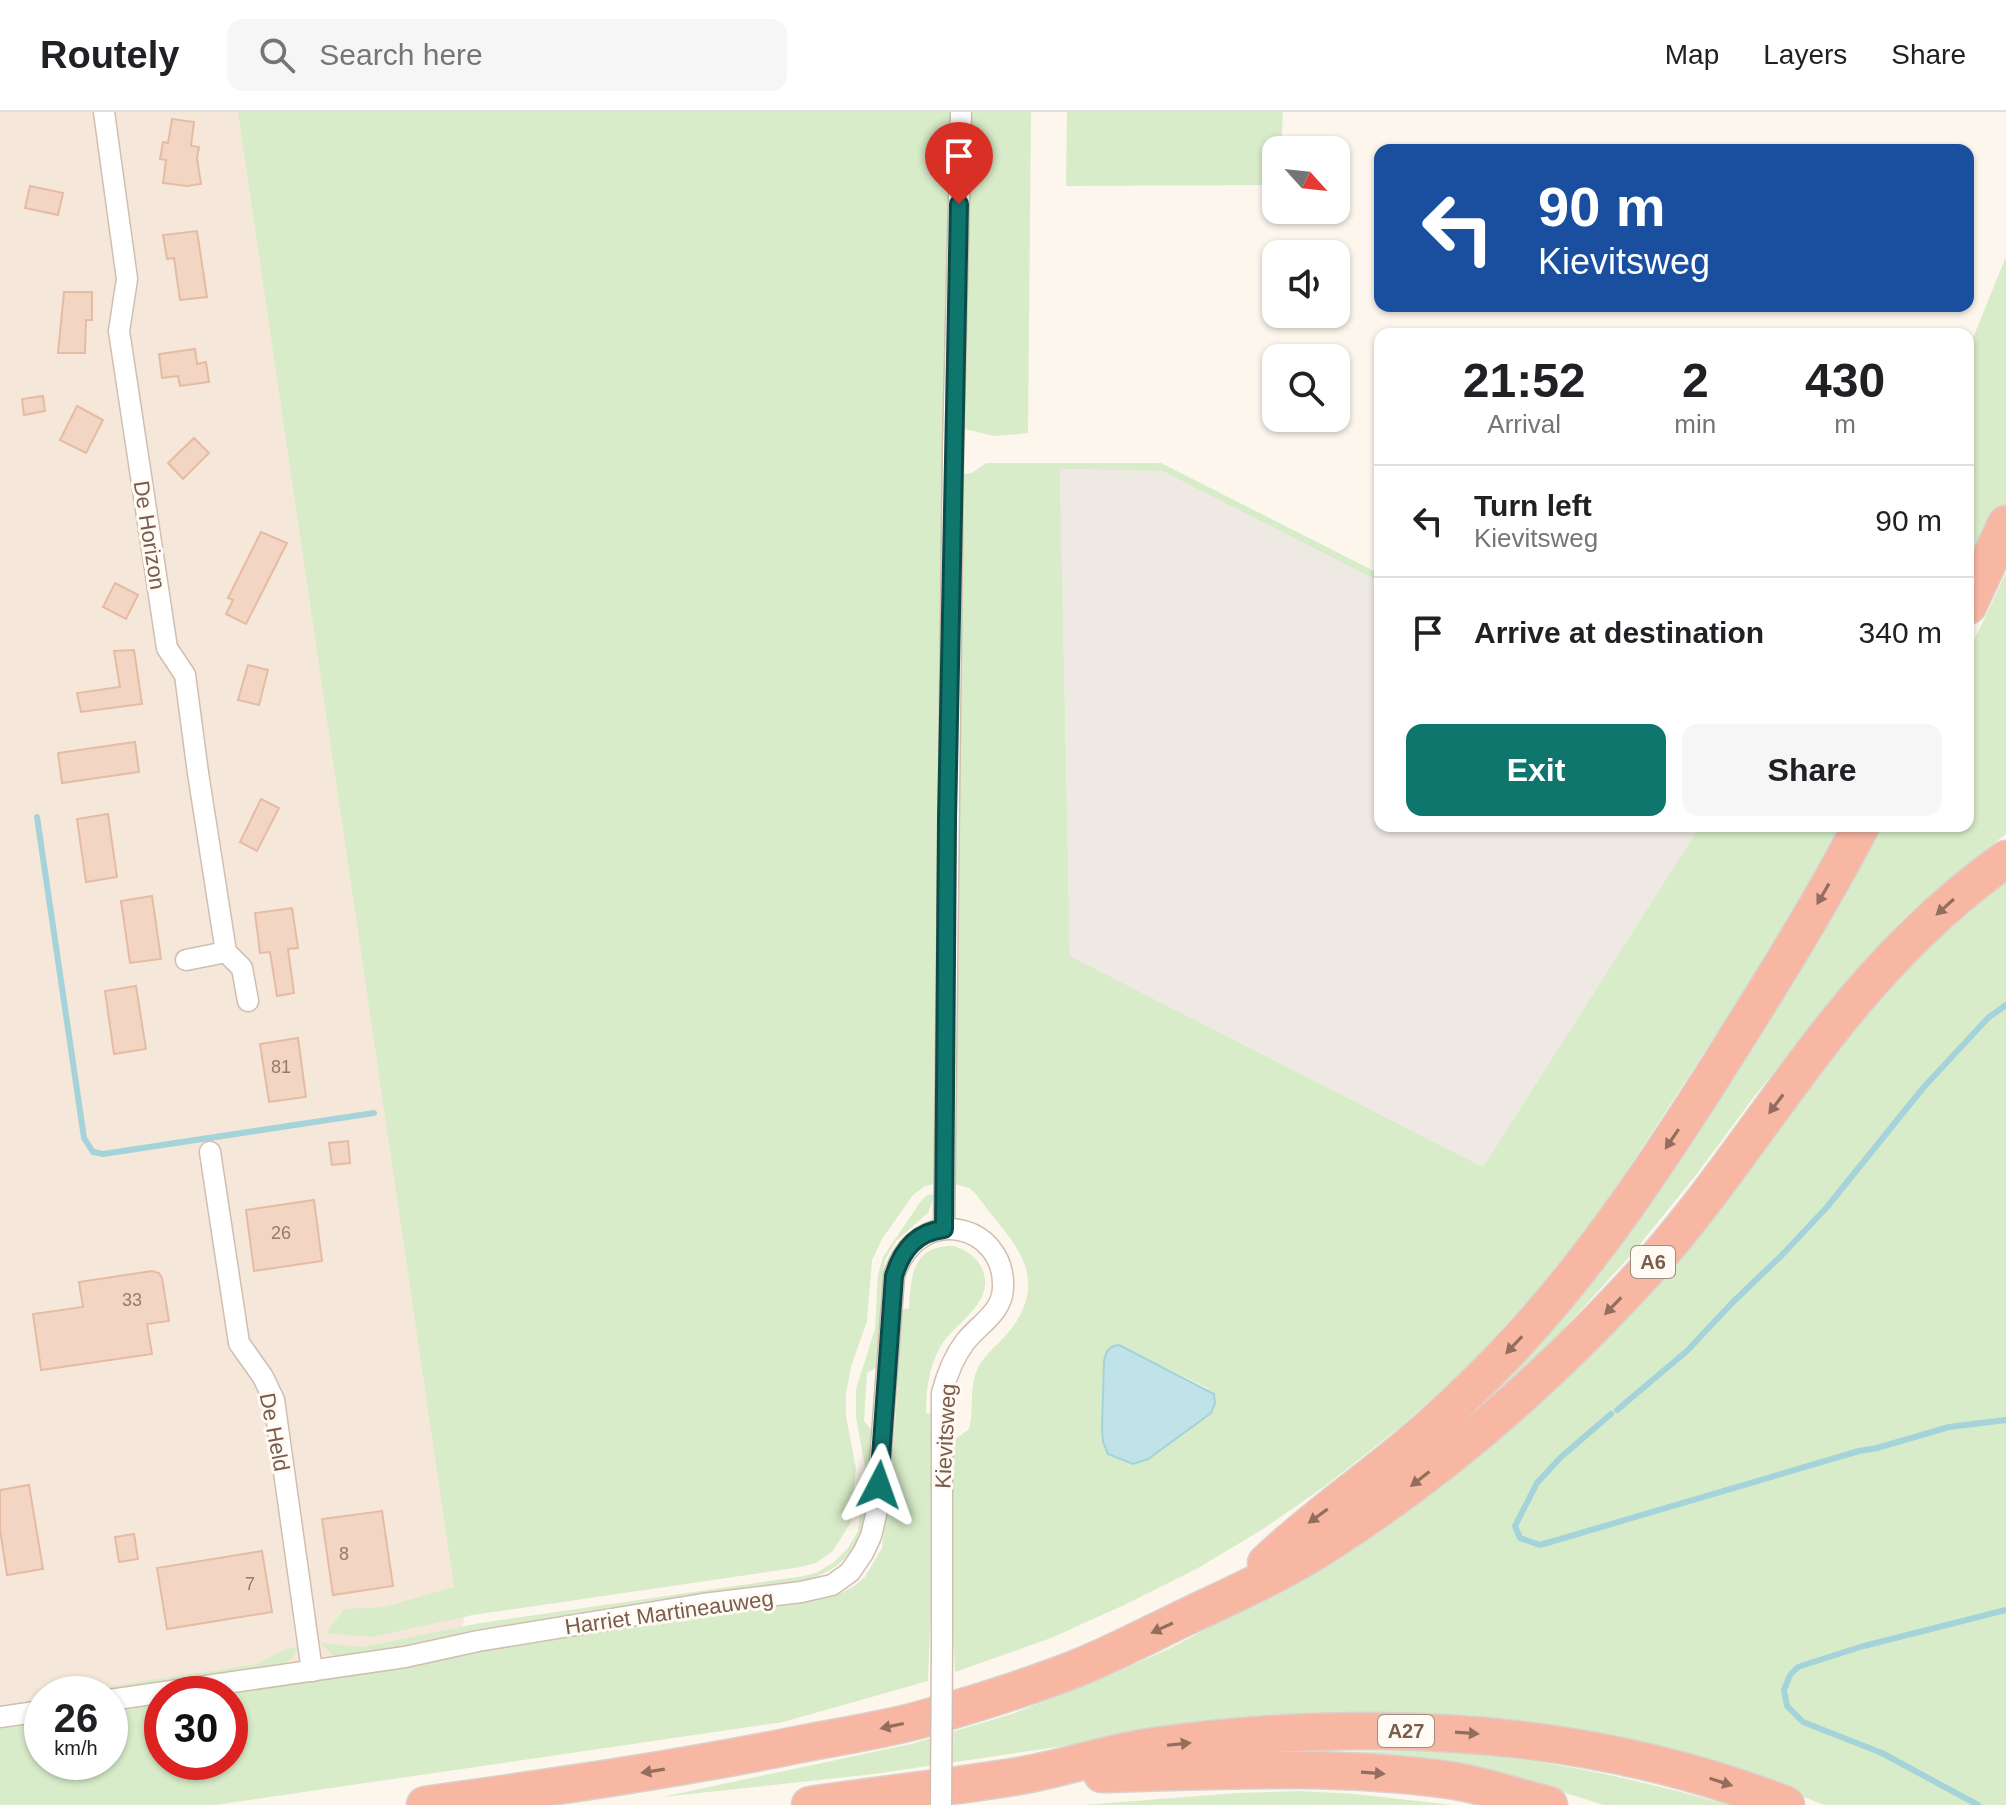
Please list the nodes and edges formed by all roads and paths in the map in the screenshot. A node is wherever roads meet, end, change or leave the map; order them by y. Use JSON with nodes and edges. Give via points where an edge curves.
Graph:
{"nodes":[{"id":1,"x":104,"y":112,"type":"edge"},
{"id":2,"x":961,"y":112,"type":"edge"},
{"id":3,"x":2006,"y":524,"type":"edge"},
{"id":4,"x":1974,"y":593,"type":"edge"},
{"id":5,"x":1858,"y":832,"type":"edge"},
{"id":6,"x":2006,"y":859,"type":"edge"},
{"id":7,"x":226,"y":952,"type":"junction"},
{"id":8,"x":186,"y":960,"type":"dead end"},
{"id":9,"x":248,"y":1001,"type":"dead end"},
{"id":10,"x":210,"y":1152,"type":"dead end"},
{"id":11,"x":944,"y":1229,"type":"junction"},
{"id":12,"x":1233,"y":1595,"type":"junction"},
{"id":13,"x":312,"y":1671,"type":"junction"},
{"id":14,"x":128,"y":1697,"type":"edge"},
{"id":15,"x":24,"y":1714,"type":"edge"},
{"id":16,"x":0,"y":1717,"type":"edge"},
{"id":17,"x":1021,"y":1775,"type":"junction"},
{"id":18,"x":425,"y":1805,"type":"edge"},
{"id":19,"x":810,"y":1805,"type":"edge"},
{"id":20,"x":941,"y":1805,"type":"edge"},
{"id":21,"x":1549,"y":1805,"type":"edge"},
{"id":22,"x":1786,"y":1805,"type":"edge"}],
"edges":[{"from":1,"to":7,"type":"street","name":"De Horizon","via":[[127,279],[119,331],[167,648],[185,675]]},
{"from":2,"to":11,"type":"street"},
{"from":3,"to":4,"type":"highway"},
{"from":5,"to":12,"type":"highway","number":"A6","one_way":true,"via":[[1686,1119],[1577,1272],[1450,1408],[1303,1527]]},
{"from":6,"to":12,"type":"highway","number":"A6","one_way":true,"via":[[1948,904],[1890,961],[1834,1025],[1676,1236],[1557,1363],[1397,1497],[1329,1543]]},
{"from":7,"to":8,"type":"street"},
{"from":7,"to":9,"type":"street","name":"De Horizon","via":[[242,968]]},
{"from":10,"to":13,"type":"street","name":"De Held","via":[[239,1343],[274,1400]]},
{"from":11,"to":13,"type":"street","name":"Harriet Martineauweg","via":[[920,1236],[899,1259],[876,1515],[863,1553],[832,1585]]},
{"from":11,"to":20,"type":"street","name":"Kievitsweg","bridge":true,"via":[[983,1241],[998,1261],[1003,1291],[992,1316],[952,1362],[942,1393]]},
{"from":12,"to":18,"type":"highway","one_way":true,"via":[[1078,1668],[915,1721],[730,1759]]},
{"from":13,"to":14,"type":"street","name":"Harriet Martineauweg"},
{"from":15,"to":16,"type":"street"},
{"from":17,"to":19,"type":"highway","number":"A27"},
{"from":17,"to":21,"type":"highway","number":"A27","one_way":true,"via":[[1355,1772],[1453,1781]]},
{"from":17,"to":22,"type":"highway","number":"A27","one_way":true,"via":[[1153,1746],[1297,1732],[1410,1731],[1592,1749],[1691,1772]]}]}
